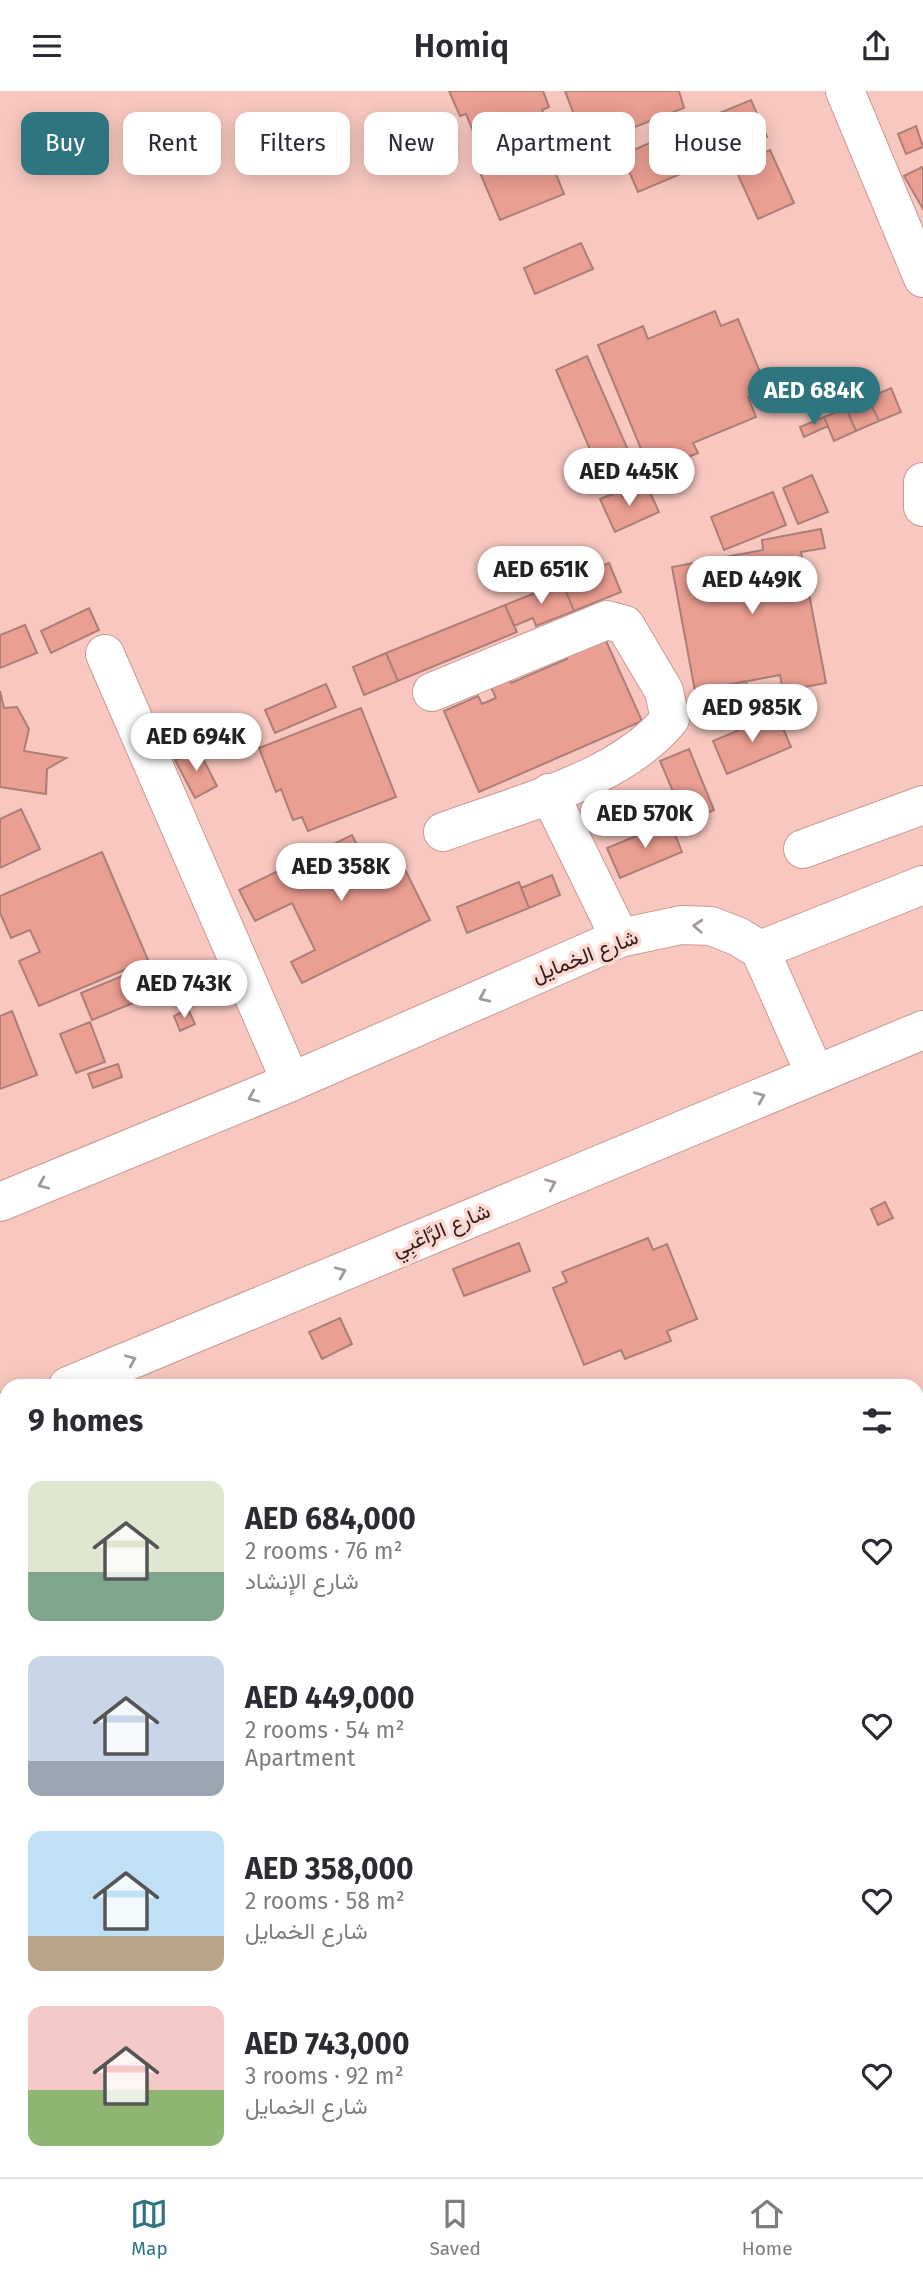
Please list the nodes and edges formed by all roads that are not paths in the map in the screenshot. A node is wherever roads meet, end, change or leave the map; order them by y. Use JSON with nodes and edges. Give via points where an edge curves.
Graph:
{"nodes":[{"id":1,"x":845,"y":91,"type":"edge"},
{"id":2,"x":923,"y":278,"type":"edge"},
{"id":3,"x":923,"y":482,"type":"edge"},
{"id":4,"x":923,"y":507,"type":"edge"},
{"id":5,"x":105,"y":654,"type":"dead end"},
{"id":6,"x":432,"y":692,"type":"dead end"},
{"id":7,"x":549,"y":793,"type":"junction"},
{"id":8,"x":923,"y":805,"type":"edge"},
{"id":9,"x":443,"y":832,"type":"dead end"},
{"id":10,"x":803,"y":849,"type":"dead end"},
{"id":11,"x":923,"y":885,"type":"edge"},
{"id":12,"x":620,"y":938,"type":"junction"},
{"id":13,"x":760,"y":950,"type":"junction"},
{"id":14,"x":923,"y":1030,"type":"edge"},
{"id":15,"x":815,"y":1074,"type":"junction"},
{"id":16,"x":291,"y":1082,"type":"junction"},
{"id":17,"x":0,"y":1202,"type":"edge"},
{"id":18,"x":85,"y":1379,"type":"edge"}],
"edges":[{"from":1,"to":2,"type":"street"},
{"from":3,"to":4,"type":"street"},
{"from":5,"to":16,"type":"street"},
{"from":6,"to":7,"type":"street","via":[[607,620],[625,625],[664,691],[670,719],[654,738],[618,765]]},
{"from":7,"to":9,"type":"street"},
{"from":7,"to":12,"type":"street"},
{"from":8,"to":10,"type":"street"},
{"from":11,"to":13,"type":"street"},
{"from":13,"to":12,"type":"street","name":"شارع الخمايل","one_way":true,"via":[[711,926],[681,925]]},
{"from":12,"to":16,"type":"street","name":"شارع الخمايل","one_way":true},
{"from":13,"to":15,"type":"street"},
{"from":14,"to":15,"type":"street","name":"شارع الرَّاعْبِي"},
{"from":18,"to":15,"type":"street","name":"شارع الرَّاعْبِي","one_way":true},
{"from":16,"to":17,"type":"street","name":"شارع الخمايل","one_way":true}]}
